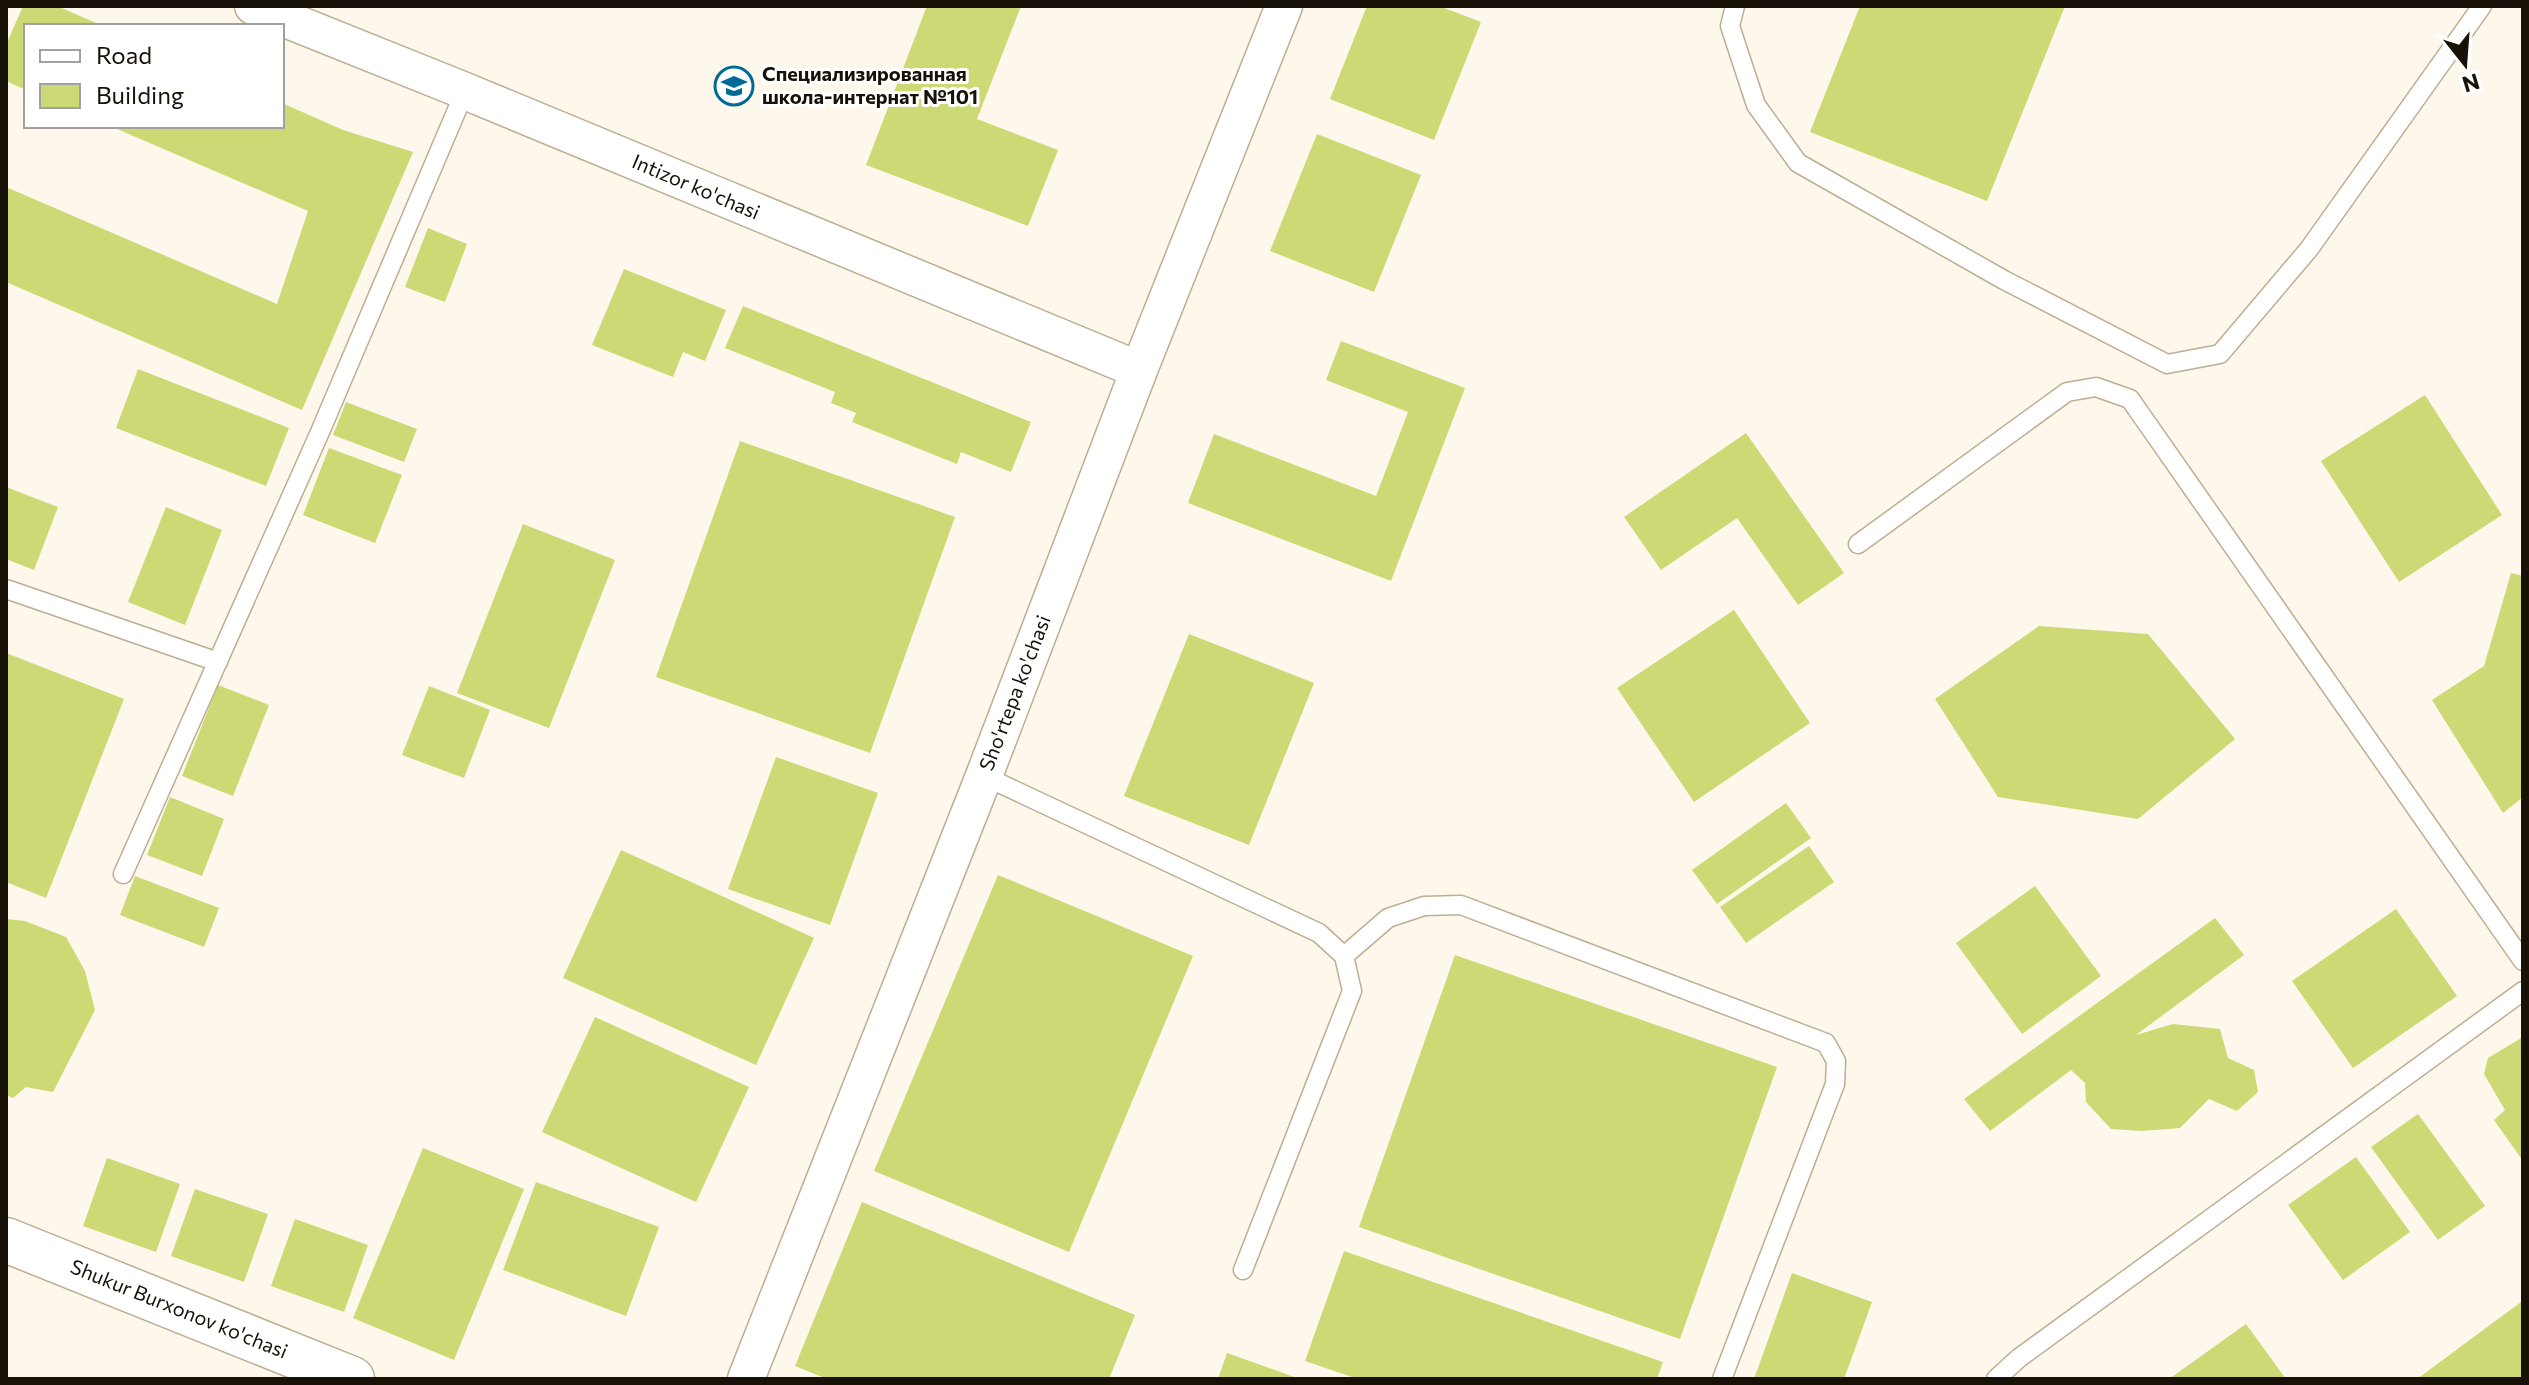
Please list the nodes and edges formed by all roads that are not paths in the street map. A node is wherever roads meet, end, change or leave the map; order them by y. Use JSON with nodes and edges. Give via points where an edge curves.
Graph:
{"nodes":[{"id":1,"x":253,"y":6,"type":"edge"},
{"id":2,"x":1284,"y":6,"type":"edge"},
{"id":3,"x":1735,"y":6,"type":"edge"},
{"id":4,"x":2482,"y":6,"type":"edge"},
{"id":5,"x":465,"y":91,"type":"junction"},
{"id":6,"x":1139,"y":370,"type":"junction"},
{"id":7,"x":1858,"y":544,"type":"dead end"},
{"id":8,"x":6,"y":589,"type":"edge"},
{"id":9,"x":218,"y":662,"type":"junction"},
{"id":10,"x":984,"y":776,"type":"junction"},
{"id":11,"x":123,"y":874,"type":"dead end"},
{"id":12,"x":1344,"y":956,"type":"junction"},
{"id":13,"x":2523,"y":961,"type":"edge"},
{"id":14,"x":2523,"y":991,"type":"edge"},
{"id":15,"x":6,"y":1240,"type":"edge"},
{"id":16,"x":1243,"y":1270,"type":"dead end"},
{"id":17,"x":352,"y":1379,"type":"edge"},
{"id":18,"x":746,"y":1379,"type":"edge"},
{"id":19,"x":1722,"y":1379,"type":"edge"},
{"id":20,"x":1996,"y":1379,"type":"edge"}],
"edges":[{"from":1,"to":5,"type":"street","name":"Intizor ko'chasi"},
{"from":2,"to":6,"type":"street","name":"Sho'rtepa ko'chasi"},
{"from":3,"to":4,"type":"lane","via":[[1730,26],[1756,105],[1798,163],[2004,280],[2167,364],[2220,354],[2309,249]]},
{"from":5,"to":6,"type":"street","name":"Intizor ko'chasi"},
{"from":5,"to":9,"type":"lane"},
{"from":6,"to":10,"type":"street","name":"Sho'rtepa ko'chasi"},
{"from":7,"to":13,"type":"lane","via":[[2067,392],[2096,387],[2130,399]]},
{"from":8,"to":9,"type":"lane"},
{"from":9,"to":11,"type":"lane"},
{"from":10,"to":12,"type":"lane","via":[[1319,933]]},
{"from":10,"to":18,"type":"street","name":"Sho'rtepa ko'chasi"},
{"from":12,"to":16,"type":"lane","via":[[1352,991]]},
{"from":12,"to":19,"type":"lane","via":[[1388,918],[1424,906],[1461,905],[1826,1043],[1836,1061],[1835,1084]]},
{"from":14,"to":20,"type":"lane"},
{"from":15,"to":17,"type":"street","name":"Shukur Burxonov ko'chasi"}]}
